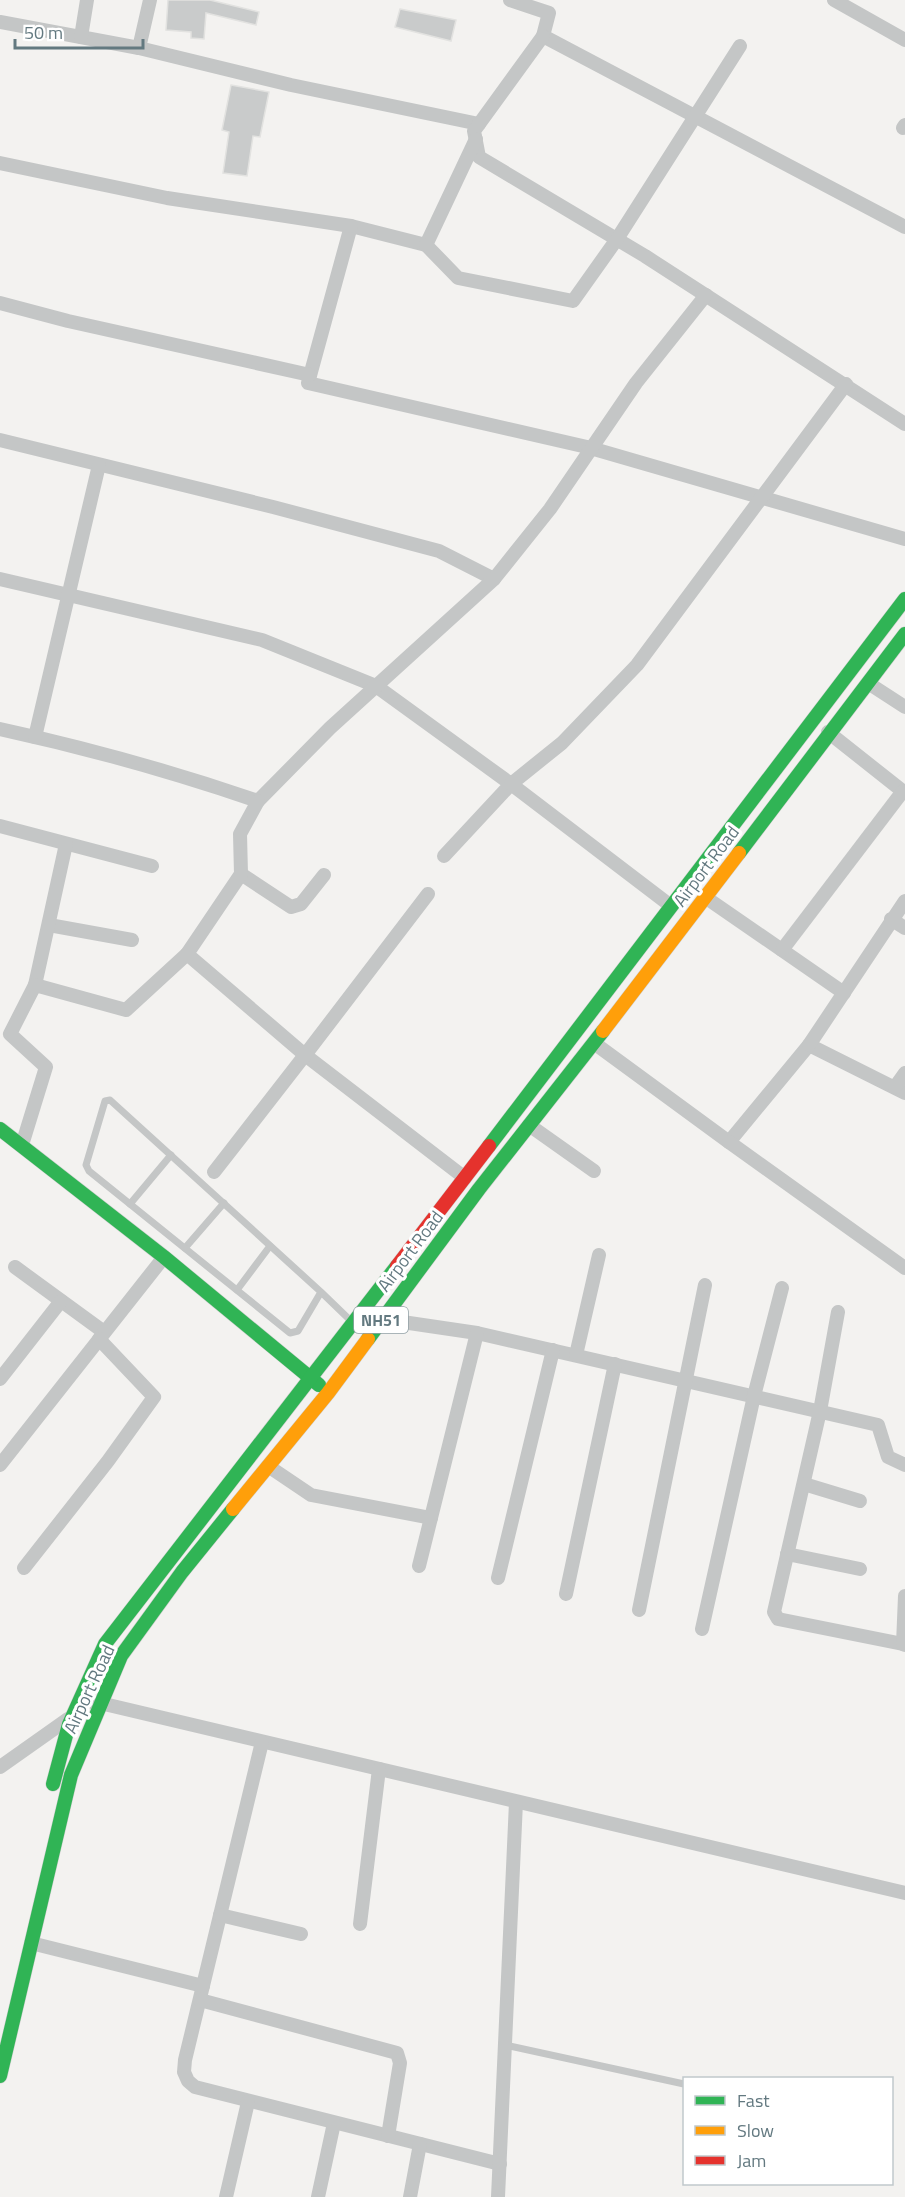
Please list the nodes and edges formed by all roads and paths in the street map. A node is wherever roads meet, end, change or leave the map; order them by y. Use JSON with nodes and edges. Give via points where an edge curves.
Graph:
{"nodes":[{"id":1,"x":87,"y":0,"type":"edge"},
{"id":2,"x":150,"y":0,"type":"edge"},
{"id":3,"x":510,"y":0,"type":"edge"},
{"id":4,"x":834,"y":0,"type":"edge"},
{"id":5,"x":0,"y":22,"type":"edge"},
{"id":6,"x":543,"y":36,"type":"junction"},
{"id":7,"x":81,"y":37,"type":"junction"},
{"id":8,"x":905,"y":40,"type":"edge"},
{"id":9,"x":740,"y":46,"type":"dead end"},
{"id":10,"x":139,"y":48,"type":"junction"},
{"id":11,"x":697,"y":115,"type":"junction"},
{"id":12,"x":479,"y":124,"type":"junction"},
{"id":13,"x":476,"y":139,"type":"junction"},
{"id":14,"x":0,"y":163,"type":"edge"},
{"id":15,"x":351,"y":226,"type":"junction"},
{"id":16,"x":905,"y":227,"type":"edge"},
{"id":17,"x":617,"y":239,"type":"junction"},
{"id":18,"x":426,"y":244,"type":"junction"},
{"id":19,"x":706,"y":295,"type":"junction"},
{"id":20,"x":0,"y":303,"type":"edge"},
{"id":21,"x":310,"y":375,"type":"junction"},
{"id":22,"x":846,"y":384,"type":"junction"},
{"id":23,"x":905,"y":424,"type":"edge"},
{"id":24,"x":0,"y":440,"type":"edge"},
{"id":25,"x":592,"y":448,"type":"junction"},
{"id":26,"x":99,"y":465,"type":"junction"},
{"id":27,"x":762,"y":497,"type":"junction"},
{"id":28,"x":905,"y":539,"type":"edge"},
{"id":29,"x":0,"y":579,"type":"edge"},
{"id":30,"x":494,"y":579,"type":"junction"},
{"id":31,"x":68,"y":595,"type":"junction"},
{"id":32,"x":905,"y":599,"type":"edge"},
{"id":33,"x":905,"y":634,"type":"edge"},
{"id":34,"x":868,"y":683,"type":"junction"},
{"id":35,"x":376,"y":686,"type":"junction"},
{"id":36,"x":905,"y":707,"type":"edge"},
{"id":37,"x":0,"y":729,"type":"edge"},
{"id":38,"x":828,"y":732,"type":"junction"},
{"id":39,"x":35,"y":736,"type":"junction"},
{"id":40,"x":511,"y":784,"type":"junction"},
{"id":41,"x":904,"y":792,"type":"edge"},
{"id":42,"x":258,"y":801,"type":"junction"},
{"id":43,"x":0,"y":826,"type":"edge"},
{"id":44,"x":66,"y":844,"type":"junction"},
{"id":45,"x":444,"y":856,"type":"dead end"},
{"id":46,"x":152,"y":866,"type":"dead end"},
{"id":47,"x":241,"y":874,"type":"junction"},
{"id":48,"x":324,"y":875,"type":"dead end"},
{"id":49,"x":429,"y":894,"type":"dead end"},
{"id":50,"x":705,"y":897,"type":"junction"},
{"id":51,"x":905,"y":901,"type":"edge"},
{"id":52,"x":671,"y":906,"type":"junction"},
{"id":53,"x":891,"y":919,"type":"junction"},
{"id":54,"x":48,"y":925,"type":"junction"},
{"id":55,"x":905,"y":927,"type":"edge"},
{"id":56,"x":132,"y":940,"type":"dead end"},
{"id":57,"x":782,"y":950,"type":"junction"},
{"id":58,"x":187,"y":954,"type":"junction"},
{"id":59,"x":35,"y":985,"type":"junction"},
{"id":60,"x":844,"y":993,"type":"junction"},
{"id":61,"x":5,"y":1030,"type":"edge"},
{"id":62,"x":594,"y":1043,"type":"junction"},
{"id":63,"x":809,"y":1045,"type":"junction"},
{"id":64,"x":305,"y":1055,"type":"junction"},
{"id":65,"x":905,"y":1073,"type":"edge"},
{"id":66,"x":900,"y":1090,"type":"edge"},
{"id":67,"x":529,"y":1125,"type":"junction"},
{"id":68,"x":0,"y":1129,"type":"edge"},
{"id":69,"x":729,"y":1142,"type":"junction"},
{"id":70,"x":22,"y":1145,"type":"junction"},
{"id":71,"x":171,"y":1155,"type":"junction"},
{"id":72,"x":594,"y":1171,"type":"dead end"},
{"id":73,"x":214,"y":1172,"type":"dead end"},
{"id":74,"x":465,"y":1178,"type":"junction"},
{"id":75,"x":224,"y":1203,"type":"junction"},
{"id":76,"x":130,"y":1204,"type":"junction"},
{"id":77,"x":270,"y":1246,"type":"junction"},
{"id":78,"x":185,"y":1248,"type":"junction"},
{"id":79,"x":599,"y":1254,"type":"dead end"},
{"id":80,"x":164,"y":1257,"type":"junction"},
{"id":81,"x":15,"y":1267,"type":"dead end"},
{"id":82,"x":905,"y":1268,"type":"edge"},
{"id":83,"x":705,"y":1285,"type":"dead end"},
{"id":84,"x":782,"y":1288,"type":"dead end"},
{"id":85,"x":237,"y":1290,"type":"junction"},
{"id":86,"x":321,"y":1292,"type":"junction"},
{"id":87,"x":62,"y":1301,"type":"junction"},
{"id":88,"x":838,"y":1312,"type":"dead end"},
{"id":89,"x":382,"y":1319,"type":"junction"},
{"id":90,"x":352,"y":1322,"type":"junction"},
{"id":91,"x":477,"y":1333,"type":"junction"},
{"id":92,"x":102,"y":1336,"type":"junction"},
{"id":93,"x":553,"y":1350,"type":"junction"},
{"id":94,"x":576,"y":1355,"type":"junction"},
{"id":95,"x":615,"y":1364,"type":"junction"},
{"id":96,"x":309,"y":1377,"type":"junction"},
{"id":97,"x":0,"y":1379,"type":"edge"},
{"id":98,"x":686,"y":1380,"type":"junction"},
{"id":99,"x":328,"y":1393,"type":"junction"},
{"id":100,"x":754,"y":1396,"type":"junction"},
{"id":101,"x":820,"y":1411,"type":"junction"},
{"id":102,"x":0,"y":1465,"type":"edge"},
{"id":103,"x":905,"y":1465,"type":"edge"},
{"id":104,"x":268,"y":1466,"type":"junction"},
{"id":105,"x":804,"y":1484,"type":"junction"},
{"id":106,"x":860,"y":1501,"type":"dead end"},
{"id":107,"x":431,"y":1518,"type":"junction"},
{"id":108,"x":787,"y":1554,"type":"junction"},
{"id":109,"x":419,"y":1566,"type":"dead end"},
{"id":110,"x":24,"y":1568,"type":"dead end"},
{"id":111,"x":860,"y":1569,"type":"dead end"},
{"id":112,"x":498,"y":1578,"type":"dead end"},
{"id":113,"x":566,"y":1594,"type":"dead end"},
{"id":114,"x":905,"y":1596,"type":"edge"},
{"id":115,"x":639,"y":1610,"type":"dead end"},
{"id":116,"x":702,"y":1629,"type":"dead end"},
{"id":117,"x":904,"y":1644,"type":"edge"},
{"id":118,"x":100,"y":1703,"type":"junction"},
{"id":119,"x":72,"y":1716,"type":"junction"},
{"id":120,"x":262,"y":1742,"type":"junction"},
{"id":121,"x":0,"y":1767,"type":"edge"},
{"id":122,"x":379,"y":1769,"type":"junction"},
{"id":123,"x":51,"y":1794,"type":"dead end"},
{"id":124,"x":516,"y":1802,"type":"junction"},
{"id":125,"x":905,"y":1893,"type":"edge"},
{"id":126,"x":220,"y":1915,"type":"junction"},
{"id":127,"x":360,"y":1924,"type":"dead end"},
{"id":128,"x":301,"y":1934,"type":"dead end"},
{"id":129,"x":31,"y":1943,"type":"junction"},
{"id":130,"x":203,"y":1986,"type":"junction"},
{"id":131,"x":200,"y":2000,"type":"junction"},
{"id":132,"x":505,"y":2046,"type":"junction"},
{"id":133,"x":0,"y":2076,"type":"edge"},
{"id":134,"x":683,"y":2084,"type":"edge"},
{"id":135,"x":248,"y":2102,"type":"junction"},
{"id":136,"x":334,"y":2123,"type":"junction"},
{"id":137,"x":388,"y":2136,"type":"junction"},
{"id":138,"x":420,"y":2144,"type":"junction"},
{"id":139,"x":500,"y":2164,"type":"junction"},
{"id":140,"x":226,"y":2197,"type":"edge"},
{"id":141,"x":318,"y":2197,"type":"edge"},
{"id":142,"x":410,"y":2197,"type":"edge"},
{"id":143,"x":498,"y":2197,"type":"edge"}],
"edges":[{"from":1,"to":7,"type":"street"},
{"from":2,"to":10,"type":"street"},
{"from":3,"to":6,"type":"street","via":[[549,14]]},
{"from":4,"to":8,"type":"street"},
{"from":5,"to":7,"type":"street"},
{"from":6,"to":11,"type":"street"},
{"from":6,"to":12,"type":"street"},
{"from":7,"to":10,"type":"street"},
{"from":9,"to":11,"type":"street"},
{"from":10,"to":12,"type":"street"},
{"from":11,"to":16,"type":"street"},
{"from":11,"to":17,"type":"street"},
{"from":12,"to":13,"type":"street","via":[[474,130]]},
{"from":13,"to":17,"type":"street","via":[[479,157]]},
{"from":13,"to":18,"type":"street"},
{"from":14,"to":15,"type":"street","via":[[167,198]]},
{"from":15,"to":18,"type":"street"},
{"from":15,"to":21,"type":"street"},
{"from":17,"to":18,"type":"street","via":[[573,301],[458,278]]},
{"from":17,"to":19,"type":"street"},
{"from":19,"to":22,"type":"street"},
{"from":19,"to":25,"type":"street","via":[[636,383]]},
{"from":20,"to":21,"type":"street"},
{"from":21,"to":25,"type":"street","via":[[308,383]]},
{"from":22,"to":23,"type":"street"},
{"from":22,"to":27,"type":"street"},
{"from":24,"to":26,"type":"street"},
{"from":25,"to":27,"type":"street"},
{"from":25,"to":30,"type":"street"},
{"from":26,"to":30,"type":"street","via":[[438,551]]},
{"from":26,"to":31,"type":"street"},
{"from":27,"to":28,"type":"street"},
{"from":27,"to":40,"type":"street","via":[[637,665],[562,743]]},
{"from":29,"to":31,"type":"street"},
{"from":30,"to":35,"type":"street"},
{"from":31,"to":35,"type":"street","via":[[262,640]]},
{"from":31,"to":39,"type":"street"},
{"from":32,"to":52,"type":"main road","name":"Airport Road","number":"NH51"},
{"from":33,"to":34,"type":"main road","name":"Airport Road","number":"NH51"},
{"from":34,"to":36,"type":"street"},
{"from":34,"to":38,"type":"main road","name":"Airport Road","number":"NH51"},
{"from":35,"to":40,"type":"street"},
{"from":35,"to":42,"type":"street"},
{"from":37,"to":39,"type":"street"},
{"from":38,"to":41,"type":"street"},
{"from":38,"to":50,"type":"main road","name":"Airport Road","number":"NH51"},
{"from":39,"to":42,"type":"street"},
{"from":40,"to":45,"type":"street"},
{"from":40,"to":52,"type":"street"},
{"from":41,"to":57,"type":"street"},
{"from":42,"to":47,"type":"street","via":[[240,834]]},
{"from":43,"to":44,"type":"street"},
{"from":44,"to":46,"type":"street"},
{"from":44,"to":54,"type":"street"},
{"from":47,"to":48,"type":"street","via":[[291,907],[301,904]]},
{"from":47,"to":58,"type":"street"},
{"from":49,"to":64,"type":"street"},
{"from":50,"to":57,"type":"street"},
{"from":50,"to":62,"type":"main road","name":"Airport Road","number":"NH51"},
{"from":51,"to":53,"type":"street"},
{"from":52,"to":74,"type":"main road","name":"Airport Road","number":"NH51"},
{"from":53,"to":55,"type":"street"},
{"from":53,"to":60,"type":"street"},
{"from":54,"to":56,"type":"street"},
{"from":54,"to":59,"type":"street"},
{"from":57,"to":60,"type":"street"},
{"from":58,"to":59,"type":"street","via":[[126,1010]]},
{"from":58,"to":64,"type":"street"},
{"from":59,"to":61,"type":"street"},
{"from":60,"to":63,"type":"street"},
{"from":61,"to":70,"type":"street","via":[[46,1067]]},
{"from":62,"to":67,"type":"main road","name":"Airport Road","number":"NH51"},
{"from":62,"to":69,"type":"street"},
{"from":63,"to":66,"type":"street"},
{"from":63,"to":69,"type":"street"},
{"from":64,"to":73,"type":"street"},
{"from":64,"to":74,"type":"street"},
{"from":65,"to":66,"type":"street"},
{"from":67,"to":72,"type":"street"},
{"from":67,"to":89,"type":"main road","name":"Airport Road","number":"NH51"},
{"from":68,"to":70,"type":"main road"},
{"from":69,"to":82,"type":"street"},
{"from":70,"to":80,"type":"main road"},
{"from":71,"to":75,"type":"lane"},
{"from":71,"to":76,"type":"lane"},
{"from":71,"to":76,"type":"lane","via":[[110,1100],[105,1101],[87,1168]]},
{"from":74,"to":90,"type":"main road","name":"Airport Road","number":"NH51"},
{"from":75,"to":77,"type":"lane"},
{"from":75,"to":78,"type":"lane"},
{"from":76,"to":78,"type":"lane"},
{"from":77,"to":85,"type":"lane"},
{"from":77,"to":86,"type":"lane"},
{"from":78,"to":85,"type":"lane"},
{"from":79,"to":94,"type":"street"},
{"from":80,"to":92,"type":"street"},
{"from":80,"to":96,"type":"main road"},
{"from":81,"to":87,"type":"street"},
{"from":83,"to":98,"type":"street"},
{"from":84,"to":100,"type":"street"},
{"from":85,"to":86,"type":"lane","via":[[293,1334]]},
{"from":86,"to":90,"type":"lane"},
{"from":87,"to":92,"type":"street"},
{"from":87,"to":97,"type":"street"},
{"from":88,"to":101,"type":"street"},
{"from":89,"to":91,"type":"street"},
{"from":89,"to":99,"type":"main road","name":"Airport Road","number":"NH51"},
{"from":90,"to":96,"type":"main road","name":"Airport Road","number":"NH51"},
{"from":91,"to":93,"type":"street"},
{"from":91,"to":107,"type":"street"},
{"from":92,"to":102,"type":"street"},
{"from":92,"to":110,"type":"street","via":[[154,1397]]},
{"from":93,"to":94,"type":"street"},
{"from":93,"to":112,"type":"street"},
{"from":94,"to":95,"type":"street"},
{"from":95,"to":98,"type":"street"},
{"from":95,"to":113,"type":"street"},
{"from":96,"to":99,"type":"main road"},
{"from":96,"to":119,"type":"main road","name":"Airport Road","number":"NH51","via":[[105,1644]]},
{"from":98,"to":100,"type":"street"},
{"from":98,"to":115,"type":"street"},
{"from":99,"to":104,"type":"main road","name":"Airport Road","number":"NH51"},
{"from":100,"to":101,"type":"street"},
{"from":100,"to":116,"type":"street"},
{"from":101,"to":103,"type":"street","via":[[878,1425],[888,1457]]},
{"from":101,"to":105,"type":"street"},
{"from":104,"to":107,"type":"street","via":[[311,1495]]},
{"from":104,"to":118,"type":"main road","name":"Airport Road","number":"NH51","via":[[182,1572],[121,1656]]},
{"from":105,"to":106,"type":"street"},
{"from":105,"to":108,"type":"street"},
{"from":107,"to":109,"type":"street"},
{"from":108,"to":111,"type":"street"},
{"from":108,"to":117,"type":"street","via":[[775,1603],[778,1619]]},
{"from":114,"to":117,"type":"street"},
{"from":118,"to":119,"type":"street"},
{"from":118,"to":120,"type":"street"},
{"from":118,"to":129,"type":"main road","name":"Airport Road","number":"NH51","via":[[71,1775]]},
{"from":119,"to":121,"type":"street"},
{"from":119,"to":123,"type":"main road","name":"Airport Road","number":"NH51"},
{"from":120,"to":122,"type":"street"},
{"from":120,"to":126,"type":"street"},
{"from":122,"to":124,"type":"street"},
{"from":122,"to":127,"type":"street"},
{"from":124,"to":125,"type":"street"},
{"from":124,"to":132,"type":"street"},
{"from":126,"to":128,"type":"street"},
{"from":126,"to":130,"type":"street"},
{"from":129,"to":130,"type":"street"},
{"from":129,"to":133,"type":"main road","name":"Airport Road","number":"NH51"},
{"from":130,"to":131,"type":"street"},
{"from":131,"to":135,"type":"street","via":[[185,2060],[188,2081],[195,2087]]},
{"from":131,"to":137,"type":"street","via":[[397,2053],[400,2063]]},
{"from":132,"to":134,"type":"lane"},
{"from":132,"to":139,"type":"street"},
{"from":135,"to":136,"type":"street"},
{"from":135,"to":140,"type":"street"},
{"from":136,"to":137,"type":"street"},
{"from":136,"to":141,"type":"street"},
{"from":137,"to":138,"type":"street"},
{"from":138,"to":139,"type":"street"},
{"from":138,"to":142,"type":"street"},
{"from":139,"to":143,"type":"street"}]}
